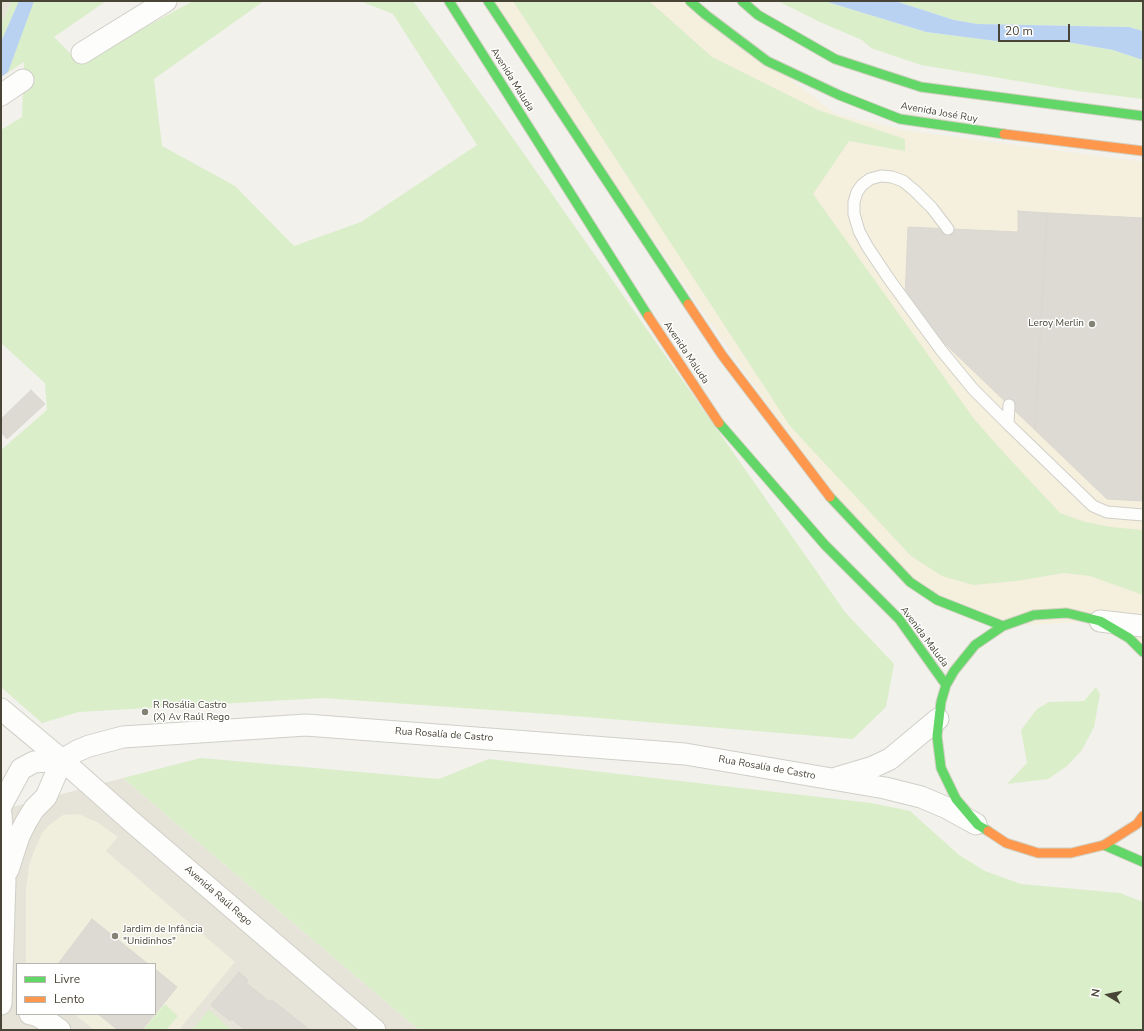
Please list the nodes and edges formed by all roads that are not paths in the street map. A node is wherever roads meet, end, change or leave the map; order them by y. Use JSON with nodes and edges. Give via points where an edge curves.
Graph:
{"nodes":[{"id":1,"x":166,"y":1,"type":"edge"},
{"id":2,"x":449,"y":1,"type":"edge"},
{"id":3,"x":488,"y":1,"type":"edge"},
{"id":4,"x":690,"y":1,"type":"edge"},
{"id":5,"x":742,"y":1,"type":"edge"},
{"id":6,"x":82,"y":53,"type":"dead end"},
{"id":7,"x":23,"y":80,"type":"dead end"},
{"id":8,"x":1,"y":95,"type":"edge"},
{"id":9,"x":1143,"y":116,"type":"edge"},
{"id":10,"x":1143,"y":151,"type":"edge"},
{"id":11,"x":948,"y":229,"type":"dead end"},
{"id":12,"x":1009,"y":405,"type":"dead end"},
{"id":13,"x":1008,"y":424,"type":"junction"},
{"id":14,"x":1143,"y":515,"type":"edge"},
{"id":15,"x":1100,"y":621,"type":"junction"},
{"id":16,"x":1003,"y":626,"type":"junction"},
{"id":17,"x":1143,"y":626,"type":"edge"},
{"id":18,"x":1143,"y":652,"type":"edge"},
{"id":19,"x":946,"y":685,"type":"junction"},
{"id":20,"x":1,"y":709,"type":"edge"},
{"id":21,"x":938,"y":719,"type":"junction"},
{"id":22,"x":62,"y":760,"type":"junction"},
{"id":23,"x":829,"y":779,"type":"junction"},
{"id":24,"x":1,"y":806,"type":"edge"},
{"id":25,"x":1,"y":814,"type":"edge"},
{"id":26,"x":1143,"y":816,"type":"edge"},
{"id":27,"x":978,"y":825,"type":"junction"},
{"id":28,"x":1104,"y":845,"type":"junction"},
{"id":29,"x":1143,"y":862,"type":"edge"},
{"id":30,"x":5,"y":881,"type":"junction"},
{"id":31,"x":1,"y":1004,"type":"edge"},
{"id":32,"x":1,"y":1011,"type":"edge"},
{"id":33,"x":16,"y":1012,"type":"edge"},
{"id":34,"x":36,"y":1015,"type":"edge"},
{"id":35,"x":60,"y":1030,"type":"edge"},
{"id":36,"x":374,"y":1030,"type":"edge"}],
"edges":[{"from":1,"to":6,"type":"street"},
{"from":2,"to":19,"type":"main road","name":"Avenida Maluda","via":[[636,298],[716,419],[825,545],[899,619]]},
{"from":3,"to":16,"type":"main road","via":[[722,355],[836,504],[910,582],[937,600]]},
{"from":4,"to":10,"type":"main road","name":"Avenida José Ruy","via":[[767,61],[839,95],[900,119]]},
{"from":5,"to":9,"type":"main road","via":[[758,15],[835,59],[921,87]]},
{"from":7,"to":8,"type":"street"},
{"from":11,"to":13,"type":"lane","via":[[932,208],[903,181],[881,176],[870,179],[857,192],[854,214],[867,246],[941,350],[973,389]]},
{"from":12,"to":13,"type":"lane"},
{"from":13,"to":14,"type":"lane","via":[[1093,506],[1106,512]]},
{"from":15,"to":16,"type":"main road","via":[[1068,613],[1034,615]]},
{"from":15,"to":17,"type":"street"},
{"from":15,"to":18,"type":"main road","via":[[1129,638]]},
{"from":16,"to":19,"type":"main road","via":[[975,646]]},
{"from":19,"to":21,"type":"main road"},
{"from":20,"to":22,"type":"street","name":"Avenida Raúl Rego"},
{"from":21,"to":23,"type":"street","name":"Rua Rosalía de Castro","via":[[890,759],[873,767]]},
{"from":21,"to":27,"type":"main road","via":[[937,736],[941,768],[956,799]]},
{"from":22,"to":23,"type":"street","name":"Rua Rosalía de Castro","via":[[89,746],[123,737],[306,725],[685,754]]},
{"from":22,"to":24,"type":"street","via":[[34,762],[21,769]]},
{"from":22,"to":30,"type":"street","via":[[46,797],[34,809],[19,836]]},
{"from":22,"to":36,"type":"street","name":"Avenida Raúl Rego"},
{"from":23,"to":27,"type":"street","name":"Rua Rosalía de Castro","via":[[921,796]]},
{"from":25,"to":30,"type":"street"},
{"from":26,"to":28,"type":"main road","via":[[1137,824]]},
{"from":27,"to":28,"type":"main road","via":[[1006,843],[1038,853],[1072,853]]},
{"from":28,"to":29,"type":"main road"},
{"from":30,"to":31,"type":"street"},
{"from":32,"to":33,"type":"street"},
{"from":34,"to":35,"type":"street"}]}
